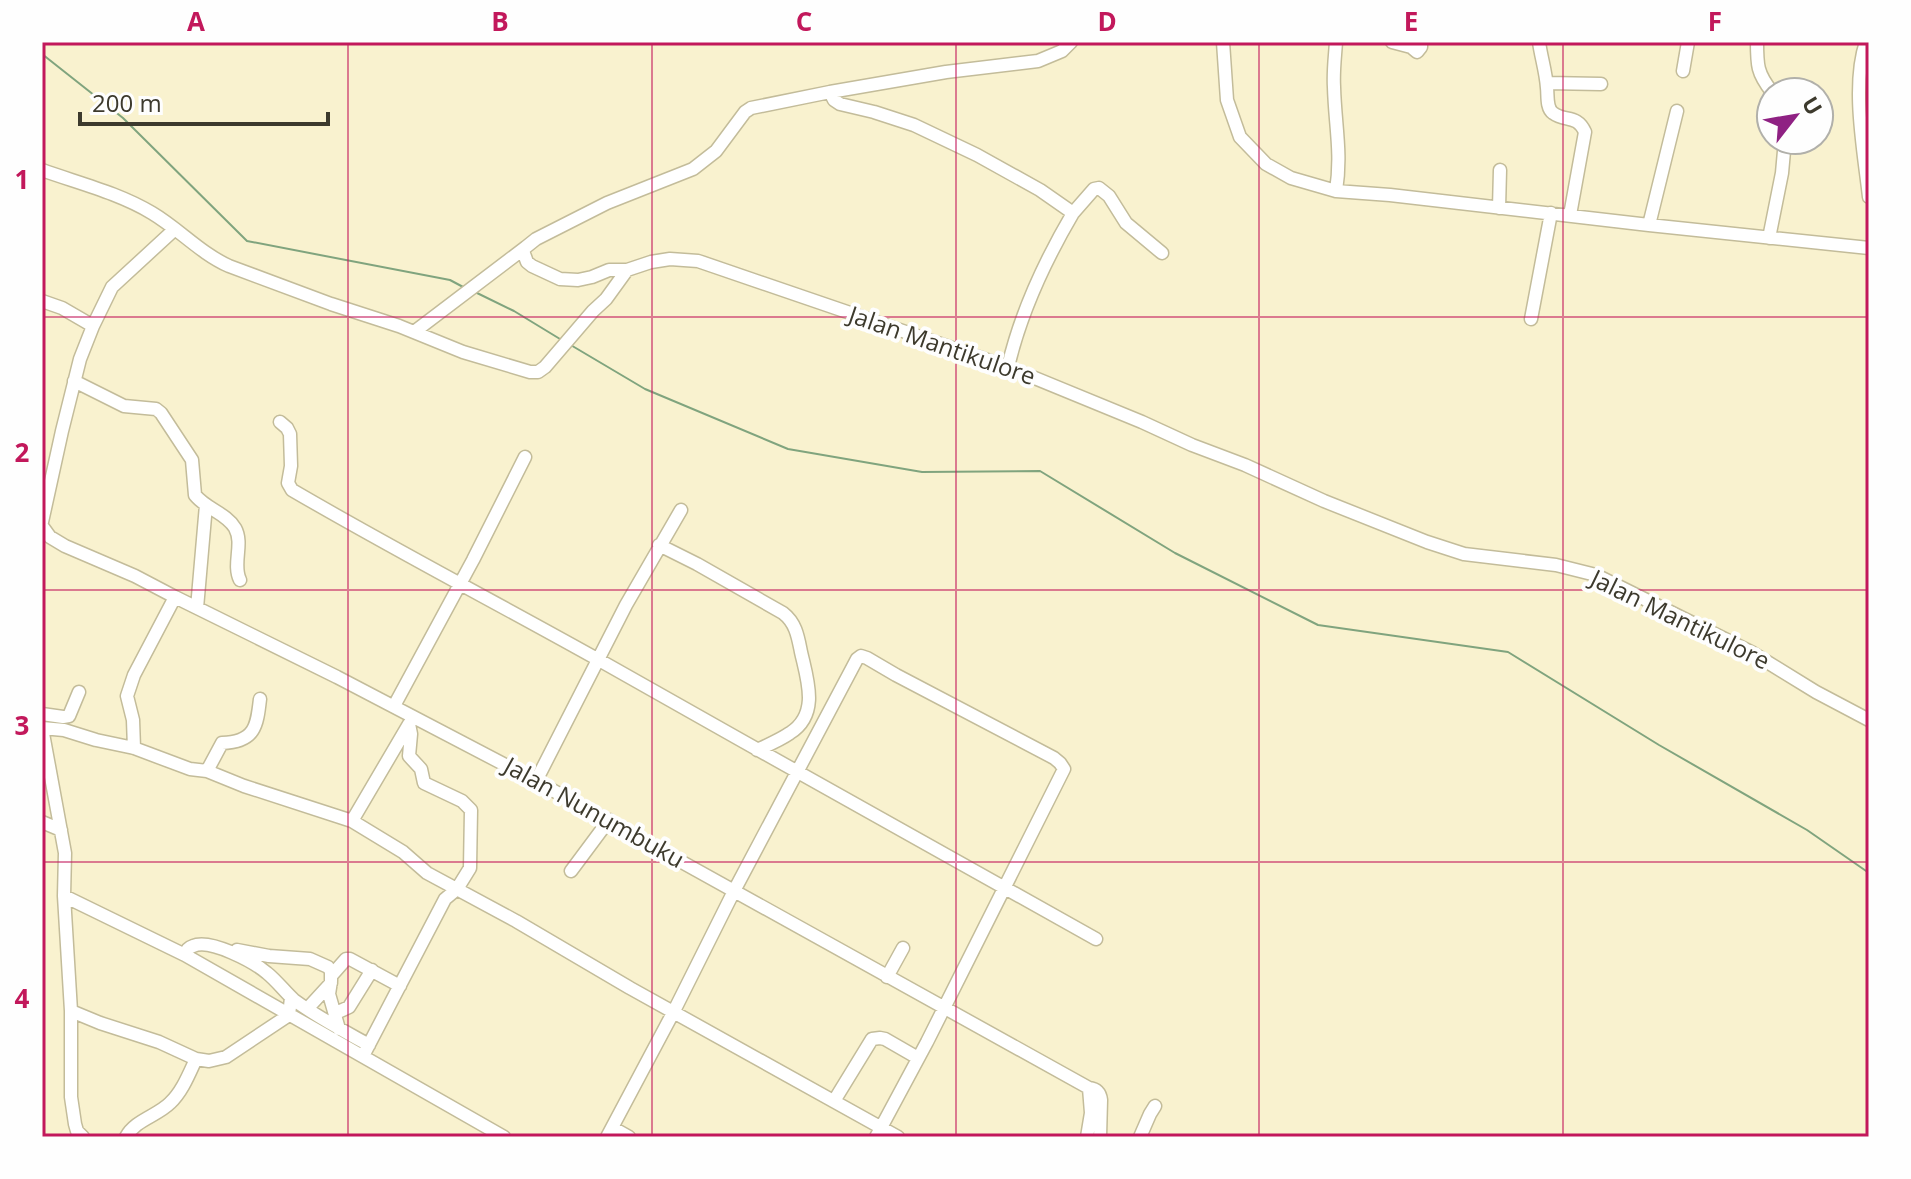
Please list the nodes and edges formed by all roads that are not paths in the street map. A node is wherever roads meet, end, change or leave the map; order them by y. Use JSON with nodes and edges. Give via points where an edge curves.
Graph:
{"nodes":[{"id":1,"x":1071,"y":42,"type":"edge"},
{"id":2,"x":1223,"y":42,"type":"edge"},
{"id":3,"x":1336,"y":42,"type":"edge"},
{"id":4,"x":1392,"y":42,"type":"edge"},
{"id":5,"x":1421,"y":42,"type":"edge"},
{"id":6,"x":1552,"y":42,"type":"edge"},
{"id":7,"x":1688,"y":42,"type":"edge"},
{"id":8,"x":1757,"y":42,"type":"edge"},
{"id":9,"x":1866,"y":42,"type":"edge"},
{"id":10,"x":1540,"y":47,"type":"edge"},
{"id":11,"x":1683,"y":71,"type":"dead end"},
{"id":12,"x":1761,"y":76,"type":"edge"},
{"id":13,"x":1547,"y":83,"type":"junction"},
{"id":14,"x":1601,"y":84,"type":"dead end"},
{"id":15,"x":830,"y":92,"type":"junction"},
{"id":16,"x":1677,"y":111,"type":"dead end"},
{"id":17,"x":1784,"y":156,"type":"edge"},
{"id":18,"x":42,"y":170,"type":"edge"},
{"id":19,"x":1500,"y":170,"type":"dead end"},
{"id":20,"x":1336,"y":191,"type":"junction"},
{"id":21,"x":1869,"y":197,"type":"edge"},
{"id":22,"x":1499,"y":208,"type":"junction"},
{"id":23,"x":1073,"y":213,"type":"junction"},
{"id":24,"x":1551,"y":213,"type":"junction"},
{"id":25,"x":1570,"y":215,"type":"junction"},
{"id":26,"x":1649,"y":225,"type":"junction"},
{"id":27,"x":175,"y":229,"type":"junction"},
{"id":28,"x":1769,"y":238,"type":"junction"},
{"id":29,"x":1869,"y":248,"type":"edge"},
{"id":30,"x":520,"y":251,"type":"junction"},
{"id":31,"x":1162,"y":253,"type":"dead end"},
{"id":32,"x":627,"y":270,"type":"junction"},
{"id":33,"x":42,"y":301,"type":"edge"},
{"id":34,"x":1531,"y":319,"type":"dead end"},
{"id":35,"x":93,"y":326,"type":"junction"},
{"id":36,"x":418,"y":328,"type":"junction"},
{"id":37,"x":1008,"y":367,"type":"junction"},
{"id":38,"x":74,"y":381,"type":"junction"},
{"id":39,"x":280,"y":422,"type":"dead end"},
{"id":40,"x":525,"y":457,"type":"dead end"},
{"id":41,"x":206,"y":505,"type":"junction"},
{"id":42,"x":681,"y":510,"type":"dead end"},
{"id":43,"x":42,"y":524,"type":"edge"},
{"id":44,"x":659,"y":545,"type":"junction"},
{"id":45,"x":240,"y":580,"type":"dead end"},
{"id":46,"x":460,"y":584,"type":"junction"},
{"id":47,"x":175,"y":597,"type":"junction"},
{"id":48,"x":197,"y":608,"type":"junction"},
{"id":49,"x":598,"y":660,"type":"junction"},
{"id":50,"x":79,"y":692,"type":"dead end"},
{"id":51,"x":260,"y":699,"type":"dead end"},
{"id":52,"x":394,"y":706,"type":"junction"},
{"id":53,"x":42,"y":714,"type":"edge"},
{"id":54,"x":412,"y":720,"type":"junction"},
{"id":55,"x":1869,"y":720,"type":"edge"},
{"id":56,"x":42,"y":728,"type":"edge"},
{"id":57,"x":134,"y":748,"type":"junction"},
{"id":58,"x":757,"y":750,"type":"junction"},
{"id":59,"x":207,"y":771,"type":"junction"},
{"id":60,"x":797,"y":773,"type":"junction"},
{"id":61,"x":536,"y":781,"type":"junction"},
{"id":62,"x":609,"y":820,"type":"junction"},
{"id":63,"x":352,"y":821,"type":"junction"},
{"id":64,"x":42,"y":822,"type":"edge"},
{"id":65,"x":61,"y":830,"type":"junction"},
{"id":66,"x":571,"y":871,"type":"dead end"},
{"id":67,"x":1004,"y":887,"type":"junction"},
{"id":68,"x":457,"y":889,"type":"junction"},
{"id":69,"x":734,"y":891,"type":"junction"},
{"id":70,"x":64,"y":896,"type":"junction"},
{"id":71,"x":1096,"y":939,"type":"dead end"},
{"id":72,"x":218,"y":947,"type":"junction"},
{"id":73,"x":903,"y":948,"type":"dead end"},
{"id":74,"x":185,"y":955,"type":"junction"},
{"id":75,"x":372,"y":970,"type":"junction"},
{"id":76,"x":887,"y":977,"type":"junction"},
{"id":77,"x":331,"y":980,"type":"junction"},
{"id":78,"x":400,"y":986,"type":"junction"},
{"id":79,"x":291,"y":998,"type":"junction"},
{"id":80,"x":944,"y":1007,"type":"junction"},
{"id":81,"x":308,"y":1008,"type":"junction"},
{"id":82,"x":71,"y":1011,"type":"junction"},
{"id":83,"x":674,"y":1011,"type":"junction"},
{"id":84,"x":336,"y":1013,"type":"junction"},
{"id":85,"x":289,"y":1015,"type":"junction"},
{"id":86,"x":339,"y":1029,"type":"junction"},
{"id":87,"x":366,"y":1051,"type":"junction"},
{"id":88,"x":918,"y":1058,"type":"junction"},
{"id":89,"x":196,"y":1059,"type":"junction"},
{"id":90,"x":1089,"y":1088,"type":"junction"},
{"id":91,"x":834,"y":1101,"type":"junction"},
{"id":92,"x":1155,"y":1106,"type":"dead end"},
{"id":93,"x":610,"y":1132,"type":"edge"},
{"id":94,"x":878,"y":1132,"type":"edge"},
{"id":95,"x":83,"y":1137,"type":"edge"},
{"id":96,"x":126,"y":1137,"type":"edge"},
{"id":97,"x":504,"y":1137,"type":"edge"},
{"id":98,"x":629,"y":1137,"type":"edge"},
{"id":99,"x":898,"y":1137,"type":"edge"},
{"id":100,"x":1087,"y":1137,"type":"edge"},
{"id":101,"x":1100,"y":1137,"type":"edge"},
{"id":102,"x":1140,"y":1137,"type":"edge"}],
"edges":[{"from":1,"to":15,"type":"street","via":[[1038,61]]},
{"from":2,"to":20,"type":"street","via":[[1227,100],[1240,137],[1266,164],[1291,178]]},
{"from":3,"to":20,"type":"street"},
{"from":4,"to":5,"type":"street","via":[[1417,52]]},
{"from":6,"to":10,"type":"street"},
{"from":7,"to":11,"type":"street"},
{"from":8,"to":12,"type":"street"},
{"from":9,"to":21,"type":"street","via":[[1859,82]]},
{"from":10,"to":13,"type":"street"},
{"from":13,"to":14,"type":"street"},
{"from":13,"to":25,"type":"street","via":[[1549,109],[1572,118],[1585,132]]},
{"from":15,"to":23,"type":"street","via":[[840,104],[895,118],[955,144]]},
{"from":15,"to":30,"type":"street","via":[[747,110],[716,151],[693,169],[607,203]]},
{"from":16,"to":26,"type":"street"},
{"from":17,"to":28,"type":"street"},
{"from":18,"to":27,"type":"street","via":[[121,199]]},
{"from":19,"to":22,"type":"street"},
{"from":20,"to":22,"type":"street"},
{"from":22,"to":24,"type":"street"},
{"from":23,"to":31,"type":"street","via":[[1099,188],[1126,223]]},
{"from":23,"to":37,"type":"street","via":[[1033,292]]},
{"from":24,"to":25,"type":"street"},
{"from":24,"to":34,"type":"street"},
{"from":25,"to":26,"type":"street"},
{"from":26,"to":28,"type":"street"},
{"from":27,"to":35,"type":"street","name":"Jalan Nunumbuku","via":[[112,287]]},
{"from":27,"to":36,"type":"street","via":[[229,266],[331,304]]},
{"from":28,"to":29,"type":"street"},
{"from":30,"to":32,"type":"street","name":"Jalan Mantikulore","via":[[527,262],[560,279]]},
{"from":30,"to":36,"type":"street"},
{"from":32,"to":36,"type":"street","via":[[541,370],[530,372],[463,352]]},
{"from":32,"to":37,"type":"street","name":"Jalan Mantikulore","via":[[670,259],[698,261]]},
{"from":33,"to":35,"type":"street"},
{"from":35,"to":38,"type":"street","name":"Jalan Nunumbuku"},
{"from":37,"to":55,"type":"street","name":"Jalan Mantikulore","via":[[1427,542],[1464,554],[1596,575],[1751,652]]},
{"from":38,"to":41,"type":"street","via":[[124,406],[161,413],[188,452],[194,492]]},
{"from":38,"to":43,"type":"street","name":"Jalan Nunumbuku"},
{"from":39,"to":46,"type":"street","via":[[290,434],[292,490]]},
{"from":40,"to":46,"type":"street"},
{"from":41,"to":45,"type":"street","via":[[236,529]]},
{"from":41,"to":48,"type":"street"},
{"from":42,"to":44,"type":"street"},
{"from":43,"to":47,"type":"street","name":"Jalan Nunumbuku","via":[[53,540]]},
{"from":44,"to":49,"type":"street"},
{"from":44,"to":58,"type":"street","via":[[783,613],[792,623],[808,678],[807,713],[794,731]]},
{"from":46,"to":49,"type":"street"},
{"from":46,"to":52,"type":"street"},
{"from":47,"to":48,"type":"street","name":"Jalan Nunumbuku"},
{"from":47,"to":57,"type":"street","via":[[127,696]]},
{"from":48,"to":52,"type":"street","name":"Jalan Nunumbuku"},
{"from":49,"to":58,"type":"street"},
{"from":49,"to":61,"type":"street"},
{"from":50,"to":53,"type":"street","via":[[69,716]]},
{"from":51,"to":59,"type":"street","via":[[251,734],[222,743]]},
{"from":52,"to":54,"type":"street","name":"Jalan Nunumbuku"},
{"from":54,"to":61,"type":"street","name":"Jalan Nunumbuku"},
{"from":54,"to":63,"type":"street"},
{"from":54,"to":68,"type":"street","via":[[409,756],[421,769],[423,782],[471,810],[470,868]]},
{"from":56,"to":57,"type":"street"},
{"from":56,"to":65,"type":"street"},
{"from":57,"to":59,"type":"street"},
{"from":58,"to":60,"type":"street"},
{"from":59,"to":63,"type":"street"},
{"from":60,"to":67,"type":"street"},
{"from":60,"to":67,"type":"street","via":[[861,656],[1054,758],[1064,769],[1062,775]]},
{"from":60,"to":69,"type":"street"},
{"from":61,"to":62,"type":"street","name":"Jalan Nunumbuku"},
{"from":62,"to":66,"type":"street"},
{"from":62,"to":69,"type":"street","name":"Jalan Nunumbuku"},
{"from":63,"to":68,"type":"street"},
{"from":64,"to":65,"type":"street"},
{"from":65,"to":70,"type":"street"},
{"from":67,"to":71,"type":"street"},
{"from":67,"to":80,"type":"street"},
{"from":68,"to":78,"type":"street","via":[[445,899]]},
{"from":68,"to":83,"type":"street"},
{"from":69,"to":76,"type":"street","name":"Jalan Nunumbuku"},
{"from":69,"to":83,"type":"street"},
{"from":70,"to":74,"type":"street"},
{"from":70,"to":82,"type":"street"},
{"from":72,"to":74,"type":"street","via":[[194,945]]},
{"from":72,"to":77,"type":"street","via":[[310,959],[328,967]]},
{"from":72,"to":79,"type":"street","via":[[252,962]]},
{"from":73,"to":76,"type":"street"},
{"from":74,"to":85,"type":"street"},
{"from":75,"to":77,"type":"street","via":[[346,959]]},
{"from":75,"to":78,"type":"street"},
{"from":75,"to":84,"type":"street","via":[[349,1007]]},
{"from":76,"to":80,"type":"street","name":"Jalan Nunumbuku"},
{"from":77,"to":81,"type":"street"},
{"from":77,"to":84,"type":"street","via":[[329,994]]},
{"from":78,"to":87,"type":"street"},
{"from":79,"to":81,"type":"street"},
{"from":79,"to":85,"type":"street"},
{"from":80,"to":88,"type":"street"},
{"from":80,"to":90,"type":"street","name":"Jalan Nunumbuku"},
{"from":81,"to":86,"type":"street"},
{"from":82,"to":89,"type":"street"},
{"from":82,"to":95,"type":"street","via":[[71,1097],[77,1131]]},
{"from":83,"to":91,"type":"street"},
{"from":83,"to":93,"type":"street"},
{"from":84,"to":86,"type":"street"},
{"from":85,"to":87,"type":"street"},
{"from":85,"to":89,"type":"street","via":[[226,1057]]},
{"from":86,"to":87,"type":"street"},
{"from":87,"to":97,"type":"street"},
{"from":88,"to":91,"type":"street","via":[[885,1039],[872,1039]]},
{"from":88,"to":94,"type":"street"},
{"from":89,"to":96,"type":"street","via":[[174,1099]]},
{"from":90,"to":100,"type":"street"},
{"from":90,"to":101,"type":"street","via":[[1100,1094]]},
{"from":91,"to":94,"type":"street"},
{"from":92,"to":102,"type":"street"},
{"from":93,"to":98,"type":"street"},
{"from":94,"to":99,"type":"street"}]}
